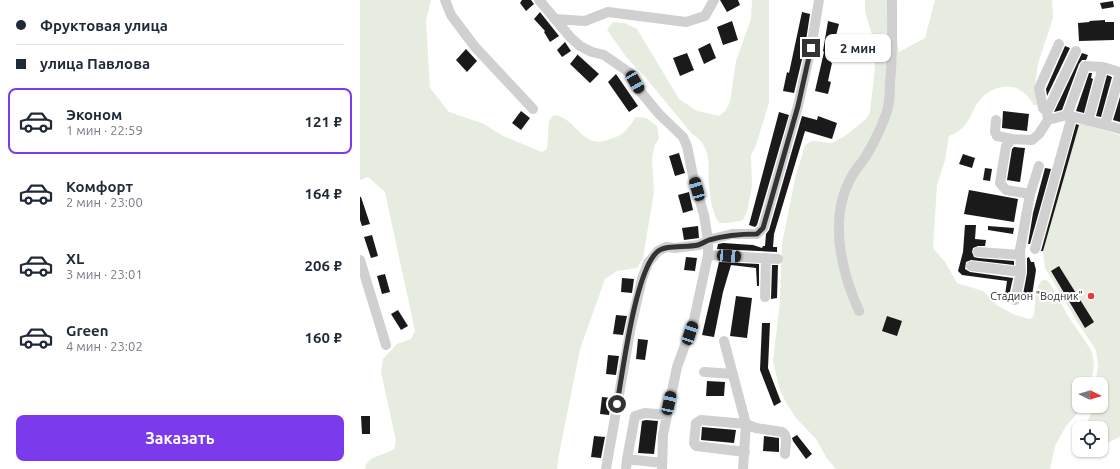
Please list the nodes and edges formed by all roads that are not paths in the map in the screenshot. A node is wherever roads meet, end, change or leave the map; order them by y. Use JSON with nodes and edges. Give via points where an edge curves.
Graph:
{"nodes":[{"id":1,"x":445,"y":0,"type":"edge"},
{"id":2,"x":539,"y":0,"type":"edge"},
{"id":3,"x":714,"y":0,"type":"edge"},
{"id":4,"x":819,"y":0,"type":"edge"},
{"id":5,"x":892,"y":0,"type":"edge"},
{"id":6,"x":555,"y":19,"type":"junction"},
{"id":7,"x":1059,"y":44,"type":"dead end"},
{"id":8,"x":1076,"y":51,"type":"dead end"},
{"id":9,"x":1103,"y":67,"type":"junction"},
{"id":10,"x":533,"y":109,"type":"dead end"},
{"id":11,"x":1048,"y":116,"type":"junction"},
{"id":12,"x":1069,"y":116,"type":"junction"},
{"id":13,"x":996,"y":120,"type":"dead end"},
{"id":14,"x":1088,"y":121,"type":"junction"},
{"id":15,"x":1105,"y":125,"type":"junction"},
{"id":16,"x":1120,"y":129,"type":"edge"},
{"id":17,"x":1012,"y":139,"type":"junction"},
{"id":18,"x":1039,"y":166,"type":"dead end"},
{"id":19,"x":1030,"y":194,"type":"junction"},
{"id":20,"x":708,"y":240,"type":"junction"},
{"id":21,"x":1035,"y":249,"type":"dead end"},
{"id":22,"x":978,"y":252,"type":"dead end"},
{"id":23,"x":708,"y":255,"type":"junction"},
{"id":24,"x":1020,"y":255,"type":"junction"},
{"id":25,"x":766,"y":258,"type":"junction"},
{"id":26,"x":778,"y":259,"type":"dead end"},
{"id":27,"x":360,"y":260,"type":"edge"},
{"id":28,"x":971,"y":266,"type":"dead end"},
{"id":29,"x":1021,"y":272,"type":"junction"},
{"id":30,"x":764,"y":296,"type":"dead end"},
{"id":31,"x":1016,"y":300,"type":"dead end"},
{"id":32,"x":859,"y":311,"type":"dead end"},
{"id":33,"x":724,"y":341,"type":"dead end"},
{"id":34,"x":386,"y":345,"type":"dead end"},
{"id":35,"x":704,"y":372,"type":"dead end"},
{"id":36,"x":733,"y":374,"type":"junction"},
{"id":37,"x":667,"y":415,"type":"junction"},
{"id":38,"x":746,"y":424,"type":"junction"},
{"id":39,"x":745,"y":452,"type":"junction"},
{"id":40,"x":785,"y":454,"type":"dead end"},
{"id":41,"x":627,"y":464,"type":"edge"},
{"id":42,"x":662,"y":466,"type":"edge"},
{"id":43,"x":606,"y":469,"type":"edge"},
{"id":44,"x":743,"y":469,"type":"edge"}],
"edges":[{"from":1,"to":10,"type":"street","via":[[451,15],[475,47]]},
{"from":2,"to":6,"type":"street"},
{"from":3,"to":6,"type":"street","via":[[705,16],[686,22],[608,12],[585,21]]},
{"from":4,"to":20,"type":"street","via":[[798,106],[763,228],[757,234],[732,234]]},
{"from":5,"to":32,"type":"street","via":[[893,57],[888,107],[874,143],[844,191],[840,210],[840,237],[845,273]]},
{"from":6,"to":20,"type":"street","via":[[580,46],[604,55],[630,74],[659,114],[683,137],[704,215]]},
{"from":7,"to":11,"type":"street","via":[[1040,88],[1042,103]]},
{"from":8,"to":11,"type":"street"},
{"from":9,"to":12,"type":"street","via":[[1085,66]]},
{"from":9,"to":14,"type":"street"},
{"from":9,"to":15,"type":"street","via":[[1118,72],[1119,77]]},
{"from":11,"to":12,"type":"street"},
{"from":11,"to":17,"type":"street","via":[[1039,134],[1032,140]]},
{"from":12,"to":14,"type":"street"},
{"from":12,"to":21,"type":"street"},
{"from":13,"to":17,"type":"street","via":[[997,136]]},
{"from":14,"to":15,"type":"street"},
{"from":15,"to":16,"type":"street"},
{"from":17,"to":19,"type":"street","via":[[1006,146],[1000,182],[1006,190]]},
{"from":18,"to":19,"type":"street"},
{"from":19,"to":24,"type":"street"},
{"from":20,"to":23,"type":"street"},
{"from":20,"to":43,"type":"street","via":[[699,245],[666,247],[658,251],[648,262],[631,326]]},
{"from":22,"to":24,"type":"street"},
{"from":23,"to":25,"type":"street"},
{"from":23,"to":37,"type":"street","via":[[694,320],[677,366]]},
{"from":24,"to":29,"type":"street"},
{"from":25,"to":26,"type":"street"},
{"from":25,"to":30,"type":"street"},
{"from":27,"to":34,"type":"street"},
{"from":28,"to":29,"type":"street"},
{"from":29,"to":31,"type":"street"},
{"from":33,"to":36,"type":"street"},
{"from":35,"to":36,"type":"street"},
{"from":36,"to":38,"type":"street"},
{"from":37,"to":41,"type":"street","via":[[645,413],[635,416]]},
{"from":37,"to":42,"type":"street","via":[[663,435]]},
{"from":38,"to":39,"type":"street"},
{"from":38,"to":39,"type":"street","via":[[698,421],[694,443],[698,447]]},
{"from":38,"to":40,"type":"street","via":[[785,434]]},
{"from":39,"to":44,"type":"street"},
{"from":41,"to":42,"type":"street"}]}
